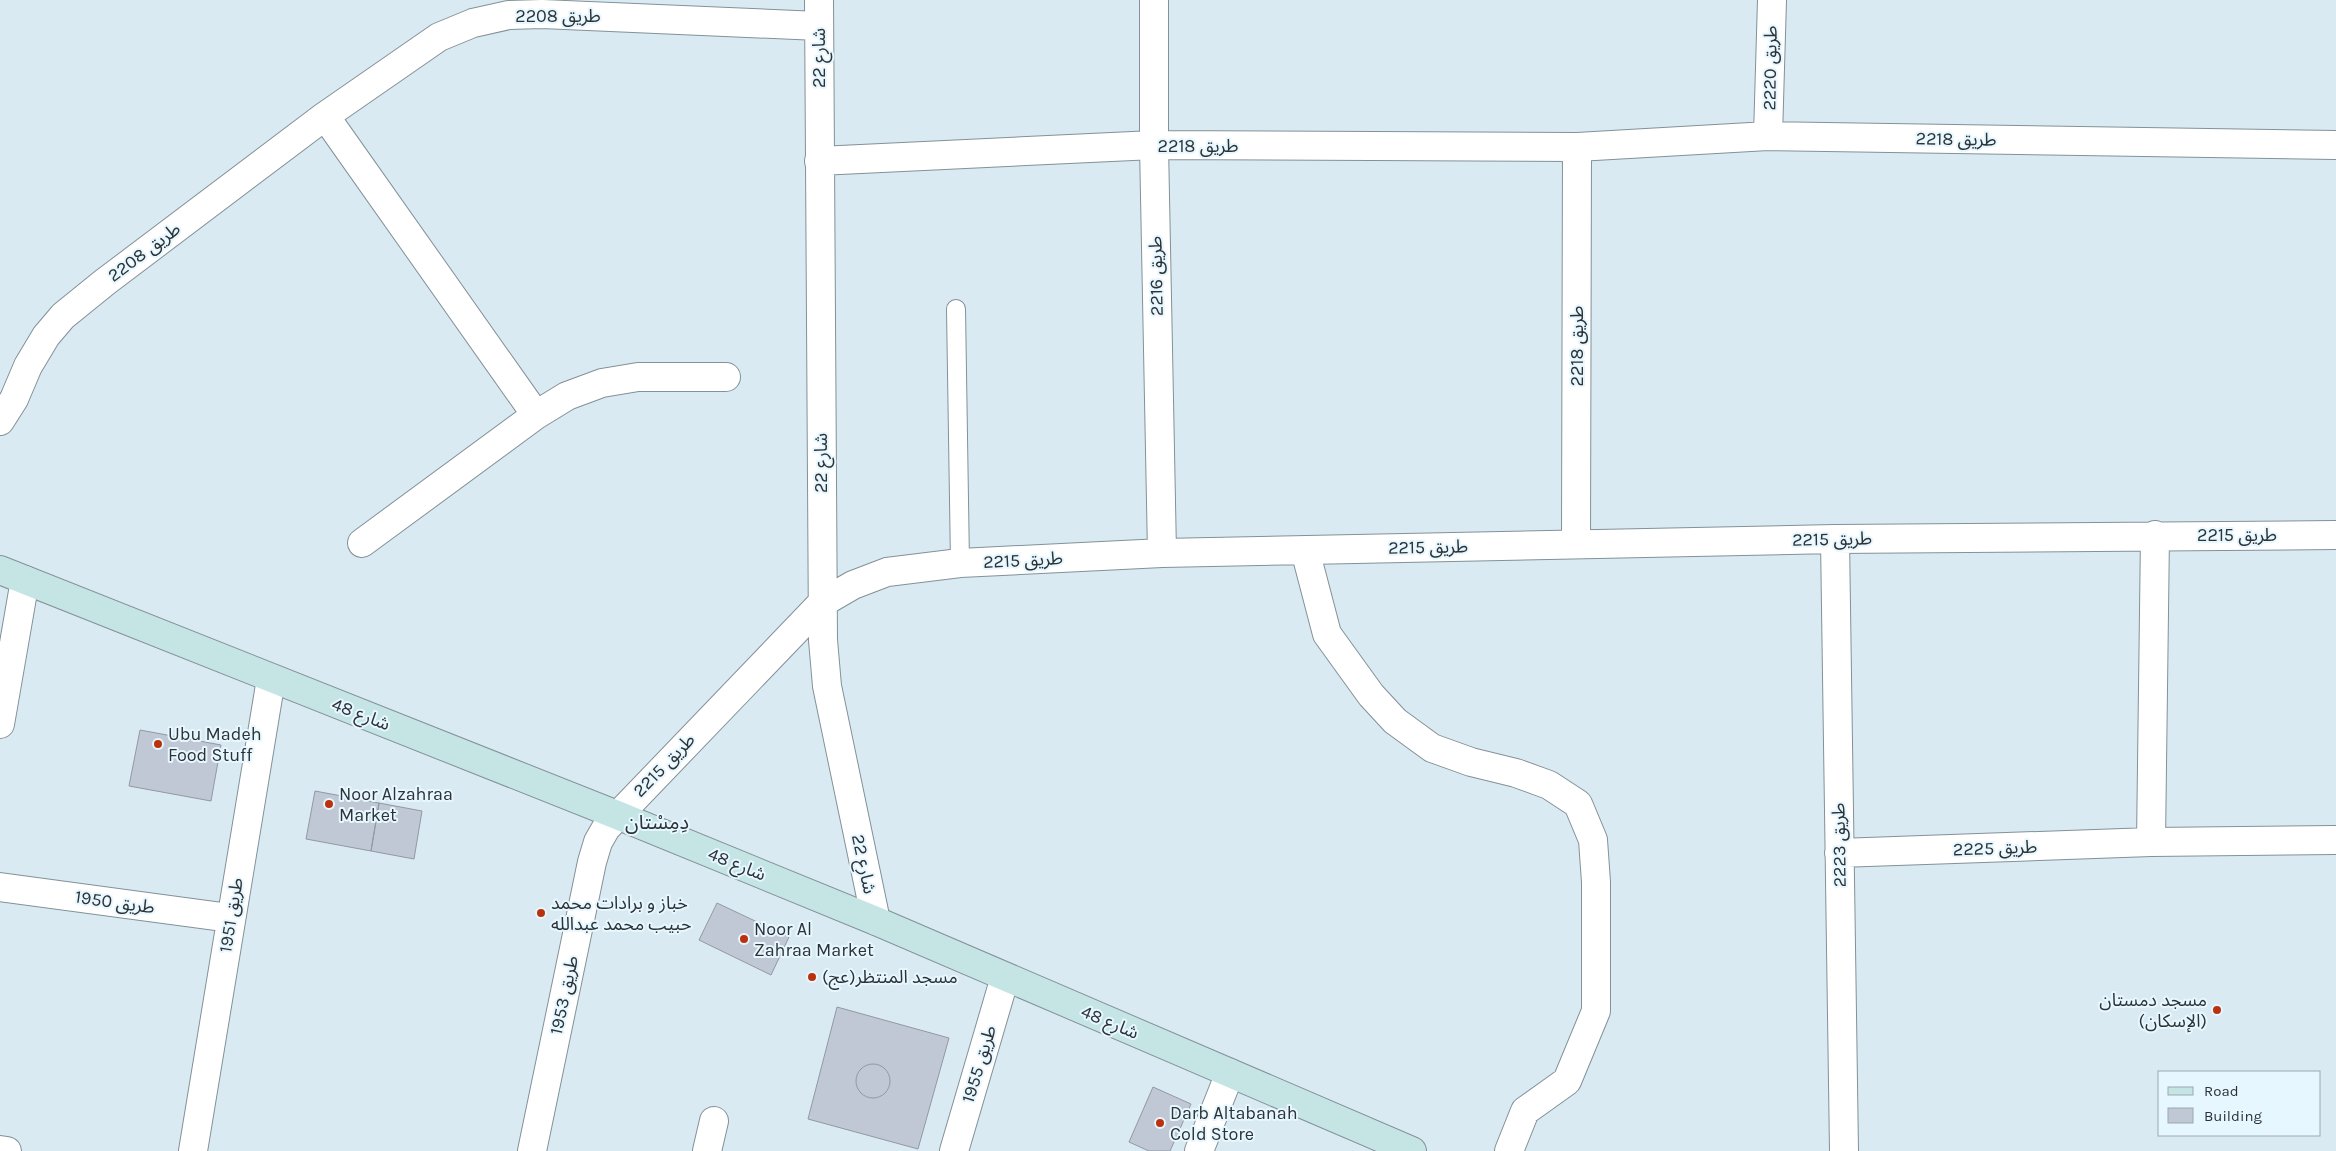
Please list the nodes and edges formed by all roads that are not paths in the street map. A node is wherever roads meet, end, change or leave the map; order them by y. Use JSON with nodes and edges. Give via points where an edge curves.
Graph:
{"nodes":[{"id":1,"x":1154,"y":0,"type":"edge"},
{"id":2,"x":1772,"y":0,"type":"edge"},
{"id":3,"x":819,"y":13,"type":"edge"},
{"id":4,"x":325,"y":116,"type":"junction"},
{"id":5,"x":1768,"y":136,"type":"junction"},
{"id":6,"x":2336,"y":145,"type":"edge"},
{"id":7,"x":1154,"y":146,"type":"junction"},
{"id":8,"x":1577,"y":147,"type":"junction"},
{"id":9,"x":819,"y":161,"type":"junction"},
{"id":10,"x":956,"y":309,"type":"dead end"},
{"id":11,"x":726,"y":376,"type":"dead end"},
{"id":12,"x":536,"y":415,"type":"junction"},
{"id":13,"x":0,"y":421,"type":"edge"},
{"id":14,"x":2155,"y":535,"type":"junction"},
{"id":15,"x":2336,"y":535,"type":"edge"},
{"id":16,"x":1836,"y":539,"type":"junction"},
{"id":17,"x":362,"y":542,"type":"dead end"},
{"id":18,"x":1576,"y":544,"type":"junction"},
{"id":19,"x":1305,"y":550,"type":"junction"},
{"id":20,"x":1162,"y":553,"type":"junction"},
{"id":21,"x":960,"y":563,"type":"junction"},
{"id":22,"x":0,"y":570,"type":"edge"},
{"id":23,"x":25,"y":580,"type":"junction"},
{"id":24,"x":822,"y":603,"type":"junction"},
{"id":25,"x":271,"y":679,"type":"junction"},
{"id":26,"x":0,"y":724,"type":"edge"},
{"id":27,"x":617,"y":814,"type":"junction"},
{"id":28,"x":2336,"y":840,"type":"edge"},
{"id":29,"x":2151,"y":842,"type":"junction"},
{"id":30,"x":1839,"y":853,"type":"junction"},
{"id":31,"x":0,"y":886,"type":"edge"},
{"id":32,"x":230,"y":918,"type":"junction"},
{"id":33,"x":876,"y":921,"type":"junction"},
{"id":34,"x":1005,"y":977,"type":"junction"},
{"id":35,"x":1230,"y":1073,"type":"junction"},
{"id":36,"x":714,"y":1121,"type":"dead end"},
{"id":37,"x":0,"y":1150,"type":"edge"},
{"id":38,"x":7,"y":1151,"type":"edge"},
{"id":39,"x":193,"y":1151,"type":"edge"},
{"id":40,"x":532,"y":1151,"type":"edge"},
{"id":41,"x":708,"y":1151,"type":"edge"},
{"id":42,"x":954,"y":1151,"type":"edge"},
{"id":43,"x":1199,"y":1151,"type":"edge"},
{"id":44,"x":1411,"y":1151,"type":"edge"},
{"id":45,"x":1509,"y":1151,"type":"edge"},
{"id":46,"x":1844,"y":1151,"type":"edge"}],
"edges":[{"from":1,"to":7,"type":"street","name":"طريق 2216"},
{"from":2,"to":5,"type":"street","name":"طريق 2220"},
{"from":3,"to":4,"type":"street","name":"طريق 2208","via":[[508,15],[473,23],[439,37]]},
{"from":3,"to":9,"type":"street","name":"شارع 22"},
{"from":4,"to":12,"type":"street"},
{"from":4,"to":13,"type":"street","name":"طريق 2208","via":[[63,316],[46,336]]},
{"from":5,"to":6,"type":"street","name":"طريق 2218"},
{"from":5,"to":8,"type":"street","name":"طريق 2218"},
{"from":7,"to":8,"type":"street","name":"طريق 2218"},
{"from":7,"to":9,"type":"street","name":"طريق 2218"},
{"from":7,"to":20,"type":"street","name":"طريق 2216"},
{"from":8,"to":18,"type":"street","name":"طريق 2218"},
{"from":9,"to":24,"type":"street","name":"شارع 22"},
{"from":10,"to":21,"type":"lane"},
{"from":11,"to":12,"type":"street","via":[[638,377],[602,383],[567,396]]},
{"from":12,"to":17,"type":"street"},
{"from":14,"to":15,"type":"street","name":"طريق 2215"},
{"from":14,"to":16,"type":"street","name":"طريق 2215"},
{"from":14,"to":29,"type":"street"},
{"from":16,"to":18,"type":"street","name":"طريق 2215"},
{"from":16,"to":30,"type":"street","name":"طريق 2223"},
{"from":18,"to":19,"type":"street","name":"طريق 2215"},
{"from":19,"to":20,"type":"street","name":"طريق 2215"},
{"from":19,"to":45,"type":"street","via":[[1327,634],[1371,696],[1394,721],[1432,748],[1549,785],[1578,804],[1593,840],[1596,1011],[1567,1081],[1525,1111]]},
{"from":20,"to":21,"type":"street","name":"طريق 2215"},
{"from":21,"to":24,"type":"street","name":"طريق 2215","via":[[886,572],[853,585]]},
{"from":22,"to":23,"type":"street","name":"شارع 48"},
{"from":23,"to":25,"type":"street","name":"شارع 48"},
{"from":23,"to":26,"type":"street"},
{"from":24,"to":27,"type":"street","name":"طريق 2215"},
{"from":24,"to":33,"type":"street","name":"شارع 22","via":[[822,640],[828,686]]},
{"from":25,"to":27,"type":"street","name":"شارع 48"},
{"from":25,"to":32,"type":"street","name":"طريق 1951"},
{"from":27,"to":33,"type":"street","name":"شارع 48"},
{"from":27,"to":40,"type":"street","name":"طريق 1953","via":[[598,842],[592,862]]},
{"from":28,"to":29,"type":"street","name":"طريق 2225"},
{"from":29,"to":30,"type":"street","name":"طريق 2225"},
{"from":30,"to":46,"type":"street","name":"طريق 2223"},
{"from":31,"to":32,"type":"street","name":"طريق 1950"},
{"from":32,"to":39,"type":"street","name":"طريق 1951"},
{"from":33,"to":34,"type":"street","name":"شارع 48"},
{"from":34,"to":35,"type":"street","name":"شارع 48"},
{"from":34,"to":42,"type":"street","name":"طريق 1955"},
{"from":35,"to":43,"type":"street"},
{"from":35,"to":44,"type":"street","name":"شارع 48"},
{"from":36,"to":41,"type":"street"},
{"from":37,"to":38,"type":"street"}]}
